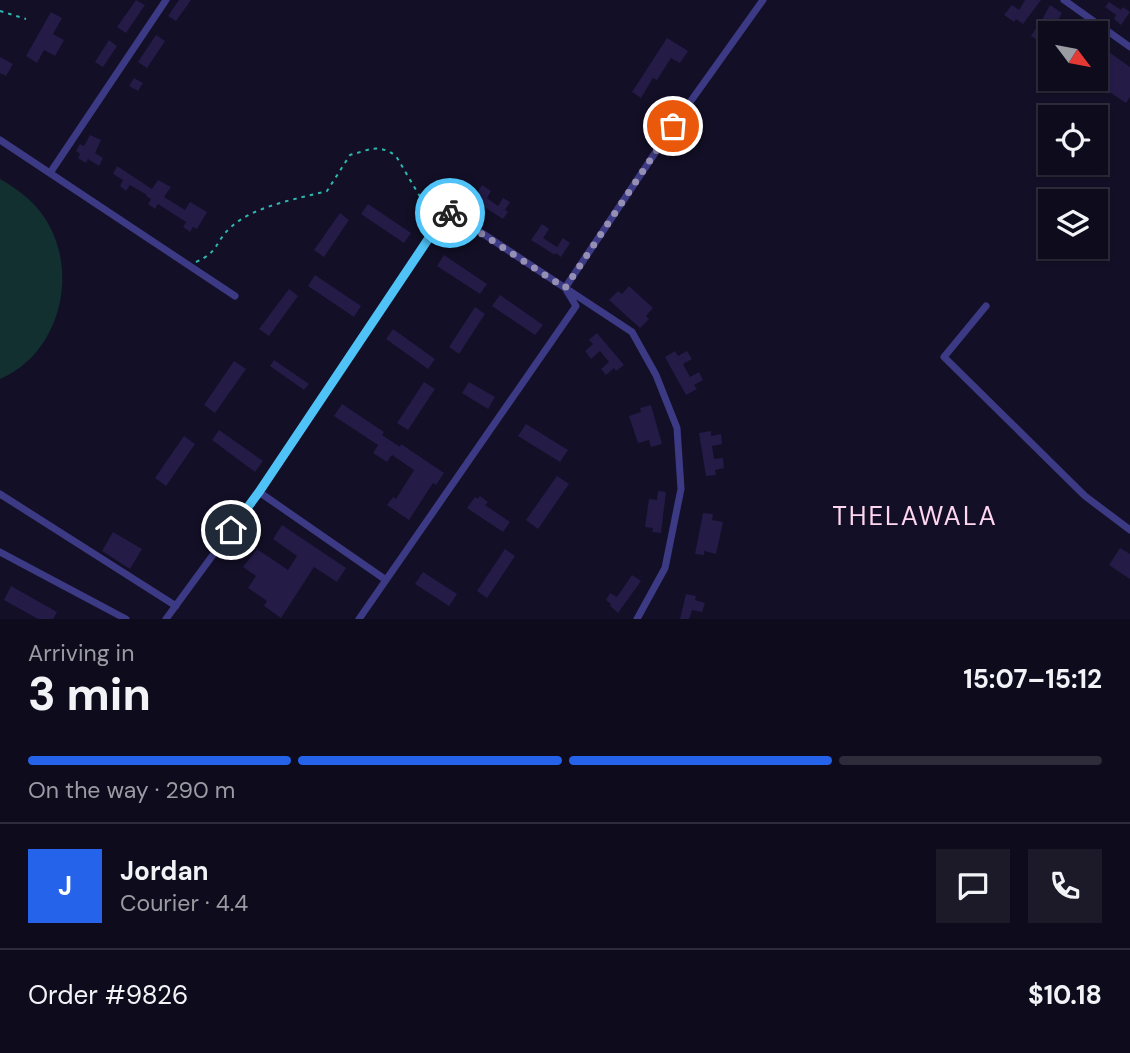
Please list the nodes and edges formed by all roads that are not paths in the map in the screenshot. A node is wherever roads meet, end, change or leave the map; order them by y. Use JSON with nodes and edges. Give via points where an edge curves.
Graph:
{"nodes":[{"id":1,"x":166,"y":0,"type":"edge"},
{"id":2,"x":763,"y":0,"type":"edge"},
{"id":3,"x":1064,"y":0,"type":"edge"},
{"id":4,"x":1130,"y":47,"type":"edge"},
{"id":5,"x":0,"y":140,"type":"edge"},
{"id":6,"x":50,"y":173,"type":"junction"},
{"id":7,"x":565,"y":288,"type":"junction"},
{"id":8,"x":235,"y":296,"type":"dead end"},
{"id":9,"x":986,"y":306,"type":"dead end"},
{"id":10,"x":259,"y":492,"type":"junction"},
{"id":11,"x":0,"y":494,"type":"edge"},
{"id":12,"x":1130,"y":530,"type":"edge"},
{"id":13,"x":0,"y":552,"type":"edge"},
{"id":14,"x":386,"y":580,"type":"junction"},
{"id":15,"x":176,"y":606,"type":"junction"},
{"id":16,"x":126,"y":619,"type":"edge"},
{"id":17,"x":166,"y":619,"type":"edge"},
{"id":18,"x":359,"y":619,"type":"edge"},
{"id":19,"x":638,"y":619,"type":"edge"}],
"edges":[{"from":1,"to":6,"type":"street"},
{"from":2,"to":7,"type":"street"},
{"from":3,"to":4,"type":"street"},
{"from":5,"to":6,"type":"street"},
{"from":6,"to":8,"type":"street"},
{"from":7,"to":10,"type":"street","via":[[447,211]]},
{"from":7,"to":14,"type":"street","via":[[576,306]]},
{"from":7,"to":19,"type":"street","via":[[632,332],[677,428],[681,489],[668,555]]},
{"from":9,"to":12,"type":"street","via":[[944,358],[1085,496]]},
{"from":10,"to":14,"type":"street"},
{"from":10,"to":15,"type":"street"},
{"from":11,"to":15,"type":"street"},
{"from":13,"to":16,"type":"street"},
{"from":14,"to":18,"type":"street"},
{"from":15,"to":17,"type":"street"}]}
